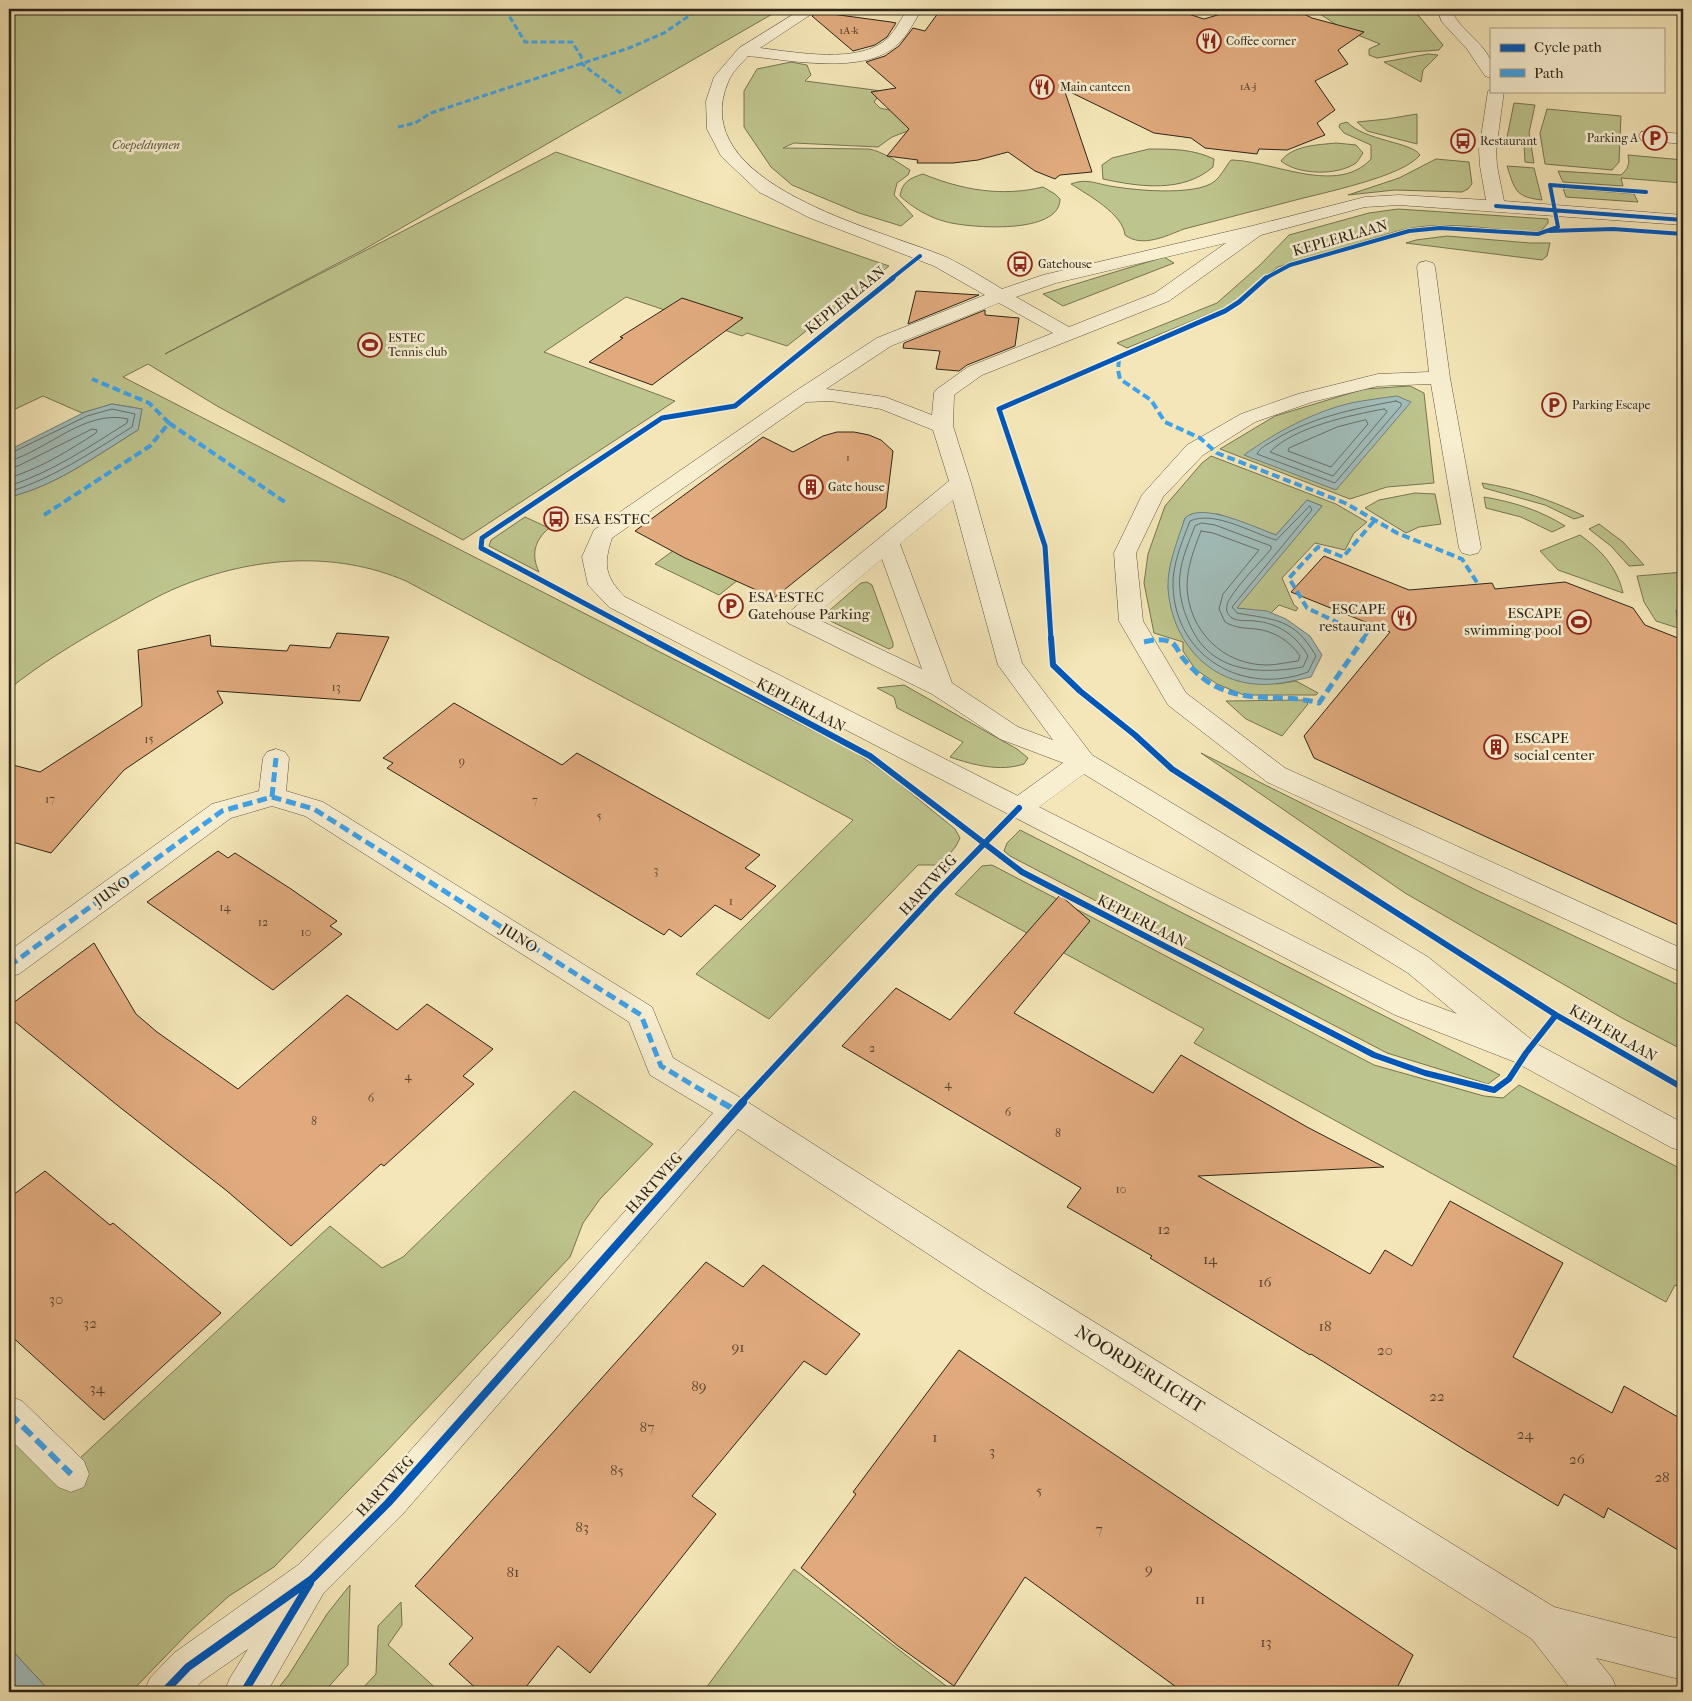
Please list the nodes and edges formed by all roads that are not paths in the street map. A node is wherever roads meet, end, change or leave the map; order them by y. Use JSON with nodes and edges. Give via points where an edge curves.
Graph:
{"nodes":[{"id":1,"x":812,"y":9,"type":"edge"},
{"id":2,"x":915,"y":9,"type":"edge"},
{"id":3,"x":1444,"y":9,"type":"edge"},
{"id":4,"x":744,"y":51,"type":"junction"},
{"id":5,"x":1490,"y":72,"type":"edge"},
{"id":6,"x":1496,"y":92,"type":"edge"},
{"id":7,"x":1648,"y":136,"type":"dead end"},
{"id":8,"x":1683,"y":139,"type":"edge"},
{"id":9,"x":1496,"y":206,"type":"junction"},
{"id":10,"x":1683,"y":220,"type":"edge"},
{"id":11,"x":1255,"y":231,"type":"junction"},
{"id":12,"x":1426,"y":267,"type":"dead end"},
{"id":13,"x":999,"y":296,"type":"junction"},
{"id":14,"x":1068,"y":334,"type":"junction"},
{"id":15,"x":1440,"y":378,"type":"junction"},
{"id":16,"x":801,"y":396,"type":"junction"},
{"id":17,"x":942,"y":426,"type":"junction"},
{"id":18,"x":960,"y":483,"type":"junction"},
{"id":19,"x":888,"y":542,"type":"junction"},
{"id":20,"x":1470,"y":548,"type":"dead end"},
{"id":21,"x":941,"y":688,"type":"junction"},
{"id":22,"x":276,"y":758,"type":"dead end"},
{"id":23,"x":1083,"y":761,"type":"junction"},
{"id":24,"x":272,"y":797,"type":"junction"},
{"id":25,"x":1019,"y":808,"type":"junction"},
{"id":26,"x":1683,"y":962,"type":"edge"},
{"id":27,"x":9,"y":966,"type":"edge"},
{"id":28,"x":1526,"y":1053,"type":"junction"},
{"id":29,"x":735,"y":1110,"type":"junction"},
{"id":30,"x":1683,"y":1138,"type":"edge"},
{"id":31,"x":9,"y":1413,"type":"edge"},
{"id":32,"x":71,"y":1474,"type":"dead end"},
{"id":33,"x":312,"y":1579,"type":"junction"},
{"id":34,"x":1546,"y":1625,"type":"junction"},
{"id":35,"x":1683,"y":1660,"type":"edge"},
{"id":36,"x":164,"y":1692,"type":"edge"},
{"id":37,"x":244,"y":1692,"type":"edge"},
{"id":38,"x":1598,"y":1692,"type":"edge"}],
"edges":[{"from":1,"to":4,"type":"street","name":"KEPLERLAAN"},
{"from":2,"to":4,"type":"street","via":[[892,42],[873,53],[849,58],[820,58]]},
{"from":3,"to":5,"type":"street","via":[[1447,19]]},
{"from":4,"to":13,"type":"street","name":"KEPLERLAAN","via":[[722,77],[714,101],[715,129],[729,156],[764,188],[816,214],[941,262]]},
{"from":6,"to":9,"type":"street","via":[[1487,145]]},
{"from":7,"to":8,"type":"street"},
{"from":9,"to":10,"type":"street","name":"KEPLERLAAN"},
{"from":9,"to":11,"type":"street","name":"KEPLERLAAN","via":[[1399,200],[1365,202]]},
{"from":11,"to":13,"type":"street","via":[[1050,279]]},
{"from":11,"to":14,"type":"street","name":"KEPLERLAAN","via":[[1162,297]]},
{"from":12,"to":15,"type":"street"},
{"from":13,"to":14,"type":"street","name":"KEPLERLAAN"},
{"from":13,"to":16,"type":"street","name":"KEPLERLAAN","via":[[884,342]]},
{"from":14,"to":17,"type":"street","name":"KEPLERLAAN","via":[[975,371],[944,393]]},
{"from":15,"to":20,"type":"street"},
{"from":15,"to":26,"type":"street","via":[[1378,380],[1304,398],[1248,418],[1195,450],[1154,495],[1125,554],[1132,621],[1177,700],[1276,774]]},
{"from":16,"to":17,"type":"street","via":[[831,395],[885,403]]},
{"from":16,"to":25,"type":"street","name":"KEPLERLAAN","via":[[602,534],[594,557],[600,585],[617,602]]},
{"from":17,"to":18,"type":"street","name":"KEPLERLAAN"},
{"from":18,"to":19,"type":"street","name":"KEPLERLAAN"},
{"from":18,"to":23,"type":"street","name":"KEPLERLAAN","via":[[1010,666]]},
{"from":19,"to":21,"type":"street"},
{"from":19,"to":21,"type":"street","name":"KEPLERLAAN","via":[[796,618]]},
{"from":21,"to":23,"type":"street","name":"KEPLERLAAN","via":[[1009,733]]},
{"from":22,"to":24,"type":"street"},
{"from":23,"to":25,"type":"street"},
{"from":23,"to":28,"type":"street","name":"KEPLERLAAN","via":[[1418,966]]},
{"from":24,"to":27,"type":"street","name":"JUNO","via":[[222,811]]},
{"from":24,"to":29,"type":"street","name":"JUNO","via":[[314,809],[641,1015],[661,1066]]},
{"from":25,"to":28,"type":"street","name":"KEPLERLAAN","via":[[1406,1007]]},
{"from":28,"to":30,"type":"street","name":"KEPLERLAAN"},
{"from":29,"to":33,"type":"street","name":"HARTWEG","via":[[388,1503]]},
{"from":29,"to":34,"type":"street","name":"NOORDERLICHT"},
{"from":31,"to":32,"type":"street"},
{"from":33,"to":36,"type":"street","name":"HARTWEG","via":[[188,1667]]},
{"from":33,"to":37,"type":"street","name":"HARTWEG"},
{"from":34,"to":35,"type":"street","name":"NOORDERLICHT"},
{"from":34,"to":38,"type":"street","name":"NOORDERLICHT"}]}
